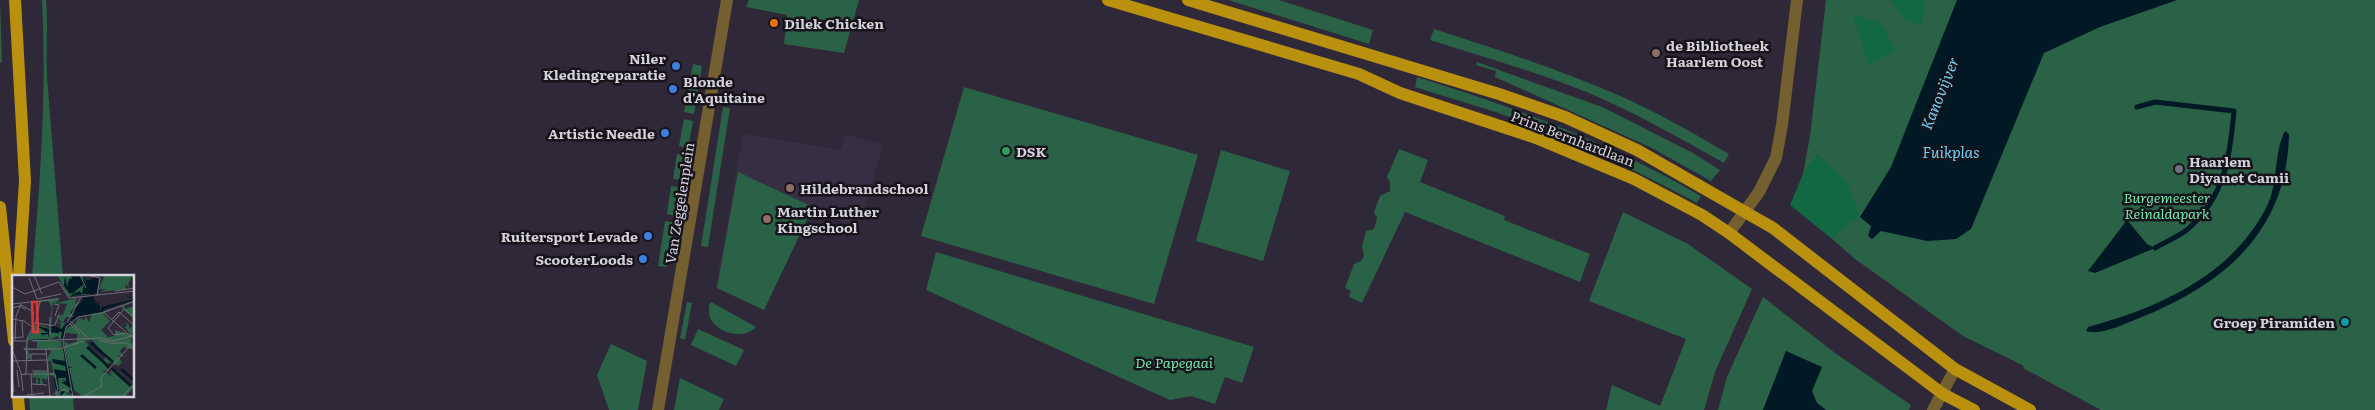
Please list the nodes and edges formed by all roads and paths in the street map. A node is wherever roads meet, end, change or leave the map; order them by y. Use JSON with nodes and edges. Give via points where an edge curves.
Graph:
{"nodes":[{"id":1,"x":15,"y":0,"type":"edge"},
{"id":2,"x":727,"y":0,"type":"edge"},
{"id":3,"x":1108,"y":0,"type":"edge"},
{"id":4,"x":1188,"y":0,"type":"edge"},
{"id":5,"x":1797,"y":0,"type":"edge"},
{"id":6,"x":0,"y":207,"type":"edge"},
{"id":7,"x":1744,"y":211,"type":"junction"},
{"id":8,"x":1729,"y":233,"type":"junction"},
{"id":9,"x":18,"y":275,"type":"edge"},
{"id":10,"x":12,"y":322,"type":"edge"},
{"id":11,"x":1955,"y":369,"type":"junction"},
{"id":12,"x":1943,"y":394,"type":"junction"},
{"id":13,"x":658,"y":410,"type":"edge"},
{"id":14,"x":1933,"y":410,"type":"edge"},
{"id":15,"x":1974,"y":410,"type":"edge"},
{"id":16,"x":2030,"y":410,"type":"edge"}],
"edges":[{"from":1,"to":9,"type":"main road","via":[[25,181]]},
{"from":2,"to":13,"type":"street","name":"Van Zeggelenplein"},
{"from":3,"to":8,"type":"main road","name":"Prins Bernhardlaan","via":[[1359,74],[1400,93],[1536,138],[1634,179]]},
{"from":4,"to":7,"type":"main road","name":"Prins Bernhardlaan","via":[[1419,68],[1565,117],[1637,150]]},
{"from":5,"to":7,"type":"street","via":[[1776,158]]},
{"from":6,"to":10,"type":"main road"},
{"from":7,"to":8,"type":"street"},
{"from":7,"to":11,"type":"main road","name":"Prins Bernhardlaan","via":[[1773,228]]},
{"from":8,"to":12,"type":"main road","name":"Prins Bernhardlaan"},
{"from":11,"to":12,"type":"street"},
{"from":11,"to":16,"type":"main road","name":"Prins Bernhardlaan"},
{"from":12,"to":14,"type":"street"},
{"from":12,"to":15,"type":"main road","name":"Prins Bernhardlaan"}]}
